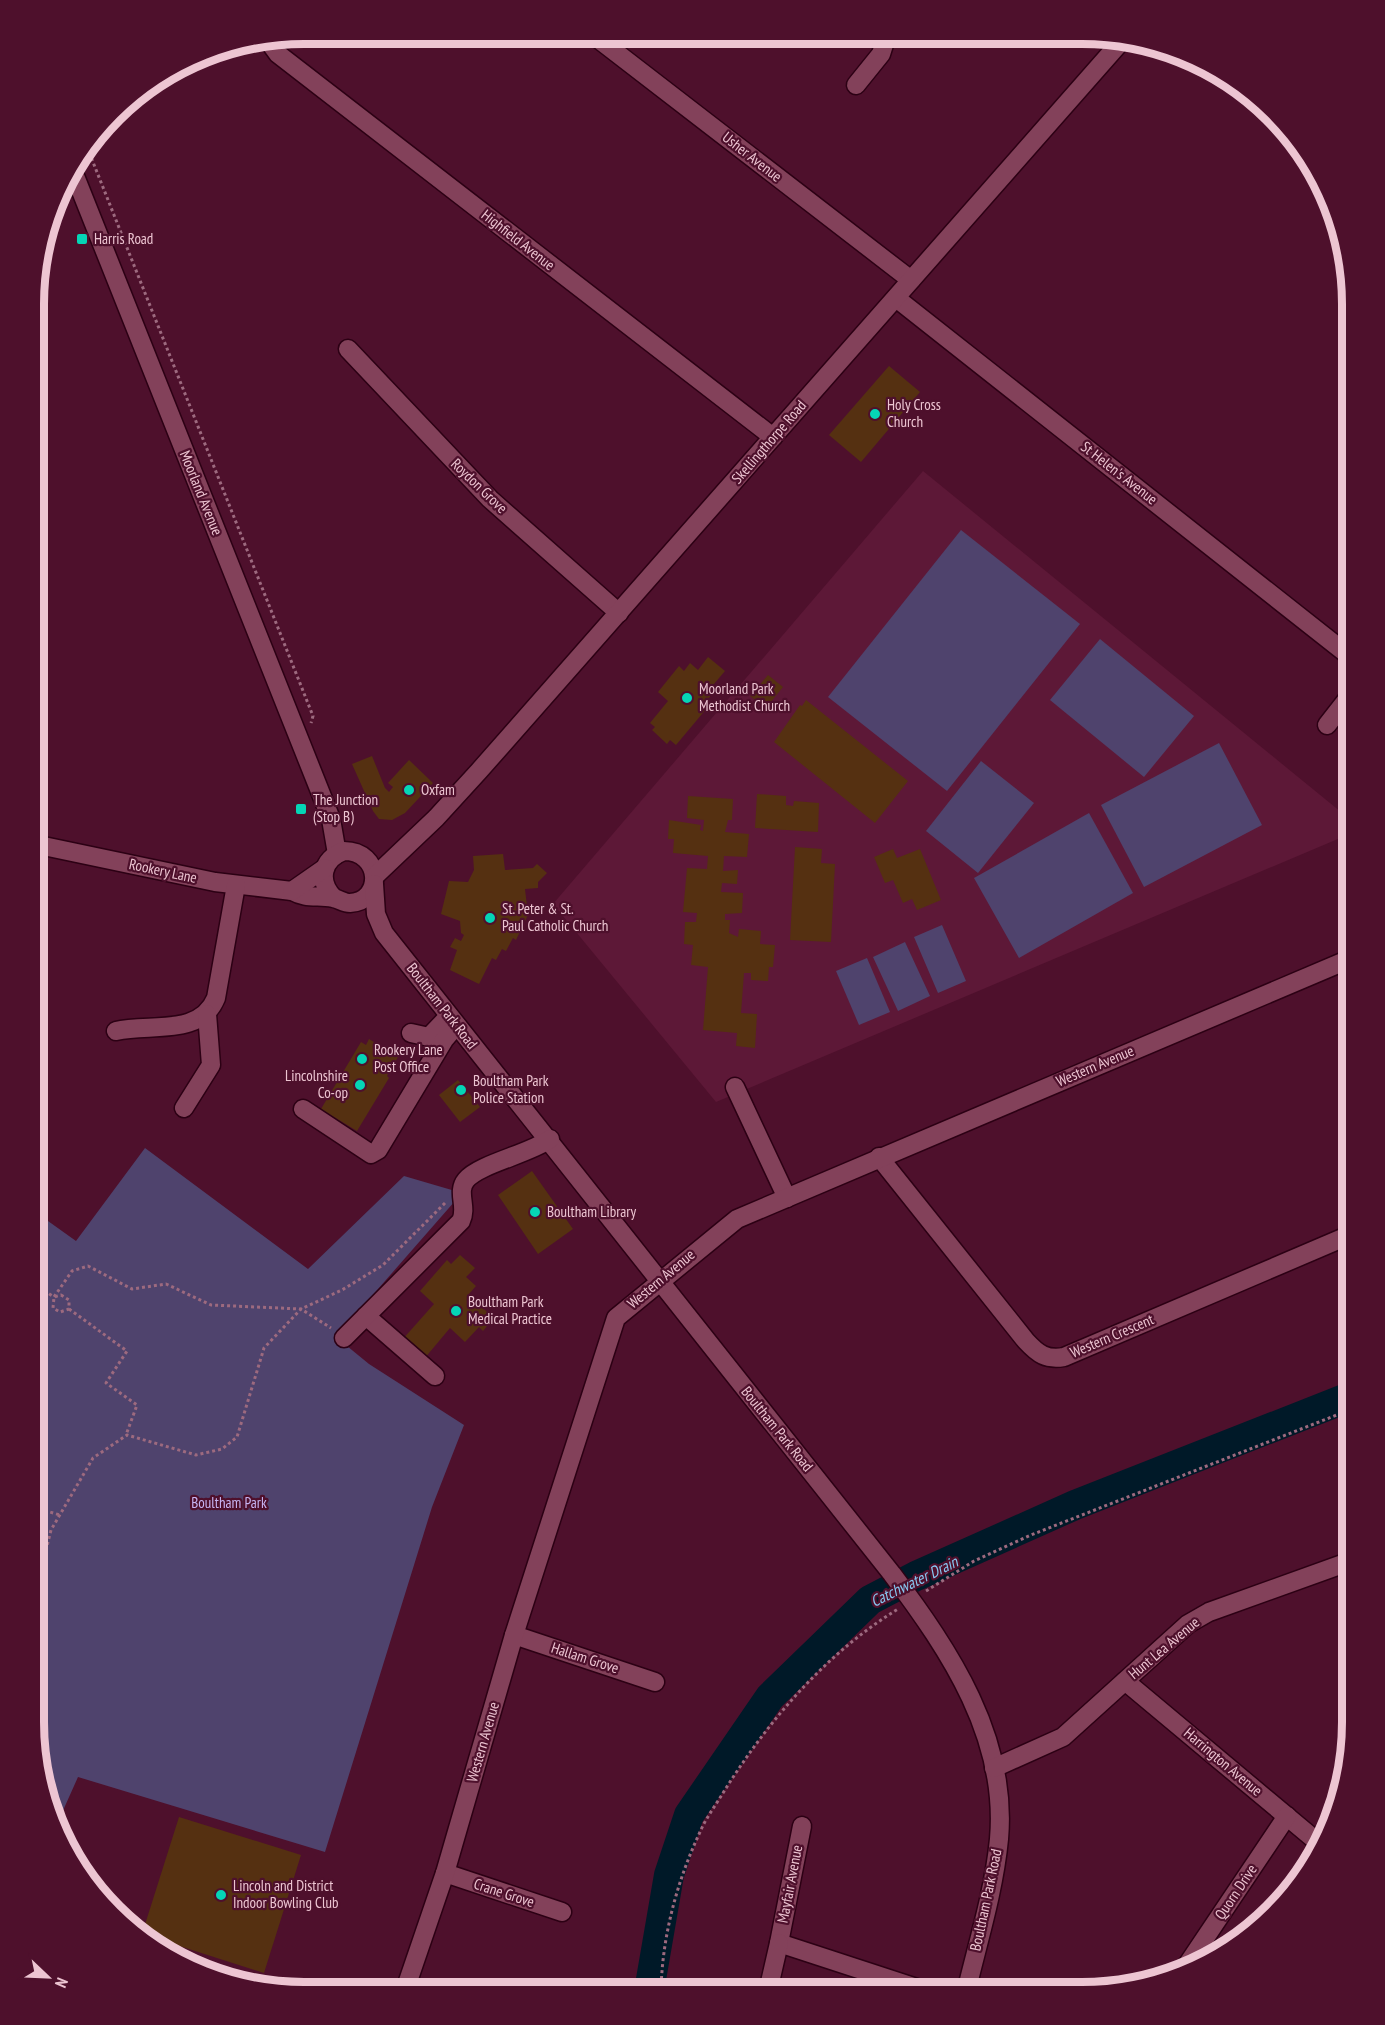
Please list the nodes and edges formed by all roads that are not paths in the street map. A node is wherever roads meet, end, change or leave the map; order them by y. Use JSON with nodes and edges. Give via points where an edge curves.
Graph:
{"nodes":[{"id":1,"x":605,"y":44,"type":"edge"},
{"id":2,"x":884,"y":44,"type":"edge"},
{"id":3,"x":272,"y":46,"type":"edge"},
{"id":4,"x":1117,"y":46,"type":"edge"},
{"id":5,"x":856,"y":85,"type":"dead end"},
{"id":6,"x":76,"y":178,"type":"edge"},
{"id":7,"x":911,"y":280,"type":"junction"},
{"id":8,"x":896,"y":298,"type":"junction"},
{"id":9,"x":348,"y":349,"type":"dead end"},
{"id":10,"x":773,"y":437,"type":"junction"},
{"id":11,"x":619,"y":613,"type":"junction"},
{"id":12,"x":1342,"y":649,"type":"edge"},
{"id":13,"x":1342,"y":706,"type":"edge"},
{"id":14,"x":1327,"y":725,"type":"dead end"},
{"id":15,"x":331,"y":819,"type":"junction"},
{"id":16,"x":411,"y":843,"type":"junction"},
{"id":17,"x":44,"y":846,"type":"edge"},
{"id":18,"x":364,"y":856,"type":"junction"},
{"id":19,"x":331,"y":861,"type":"junction"},
{"id":20,"x":374,"y":880,"type":"junction"},
{"id":21,"x":236,"y":885,"type":"junction"},
{"id":22,"x":292,"y":891,"type":"junction"},
{"id":23,"x":342,"y":900,"type":"junction"},
{"id":24,"x":384,"y":933,"type":"junction"},
{"id":25,"x":1342,"y":962,"type":"edge"},
{"id":26,"x":207,"y":1014,"type":"junction"},
{"id":27,"x":453,"y":1021,"type":"junction"},
{"id":28,"x":116,"y":1031,"type":"dead end"},
{"id":29,"x":411,"y":1033,"type":"dead end"},
{"id":30,"x":735,"y":1087,"type":"dead end"},
{"id":31,"x":184,"y":1108,"type":"dead end"},
{"id":32,"x":303,"y":1109,"type":"dead end"},
{"id":33,"x":550,"y":1139,"type":"junction"},
{"id":34,"x":879,"y":1157,"type":"junction"},
{"id":35,"x":787,"y":1198,"type":"junction"},
{"id":36,"x":1342,"y":1238,"type":"edge"},
{"id":37,"x":661,"y":1280,"type":"junction"},
{"id":38,"x":366,"y":1316,"type":"junction"},
{"id":39,"x":339,"y":1334,"type":"road end"},
{"id":40,"x":435,"y":1376,"type":"dead end"},
{"id":41,"x":1342,"y":1565,"type":"edge"},
{"id":42,"x":514,"y":1635,"type":"junction"},
{"id":43,"x":1125,"y":1681,"type":"junction"},
{"id":44,"x":655,"y":1682,"type":"dead end"},
{"id":45,"x":994,"y":1768,"type":"junction"},
{"id":46,"x":1287,"y":1816,"type":"junction"},
{"id":47,"x":802,"y":1826,"type":"dead end"},
{"id":48,"x":1314,"y":1839,"type":"edge"},
{"id":49,"x":445,"y":1873,"type":"junction"},
{"id":50,"x":562,"y":1912,"type":"dead end"},
{"id":51,"x":779,"y":1942,"type":"junction"},
{"id":52,"x":1192,"y":1957,"type":"edge"},
{"id":53,"x":408,"y":1982,"type":"edge"},
{"id":54,"x":770,"y":1982,"type":"edge"},
{"id":55,"x":898,"y":1982,"type":"edge"},
{"id":56,"x":968,"y":1982,"type":"edge"}],
"edges":[{"from":1,"to":7,"type":"street","name":"Usher Avenue"},
{"from":2,"to":5,"type":"street","via":[[881,54]]},
{"from":3,"to":10,"type":"street","name":"Highfield Avenue"},
{"from":4,"to":7,"type":"street","name":"Skellingthorpe Road"},
{"from":6,"to":15,"type":"street","name":"Moorland Avenue"},
{"from":7,"to":8,"type":"street","name":"Skellingthorpe Road"},
{"from":8,"to":10,"type":"street","name":"Skellingthorpe Road"},
{"from":8,"to":12,"type":"street","name":"St Helen's Avenue"},
{"from":9,"to":11,"type":"street","name":"Roydon Grove","via":[[490,499]]},
{"from":10,"to":11,"type":"street","name":"Skellingthorpe Road"},
{"from":11,"to":16,"type":"street","name":"Skellingthorpe Road","via":[[485,777]]},
{"from":13,"to":14,"type":"street"},
{"from":15,"to":18,"type":"street","name":"Moorland Avenue","via":[[350,846]]},
{"from":15,"to":19,"type":"street","name":"Moorland Avenue"},
{"from":16,"to":18,"type":"street"},
{"from":16,"to":20,"type":"street","name":"Skellingthorpe Road"},
{"from":17,"to":21,"type":"street","name":"Rookery Lane"},
{"from":18,"to":19,"type":"street","via":[[344,852]]},
{"from":18,"to":20,"type":"street"},
{"from":19,"to":22,"type":"street"},
{"from":19,"to":23,"type":"street","via":[[324,885]]},
{"from":20,"to":23,"type":"street","via":[[365,897]]},
{"from":20,"to":24,"type":"street","via":[[376,914]]},
{"from":21,"to":22,"type":"street","name":"Rookery Lane"},
{"from":21,"to":26,"type":"street","via":[[216,998]]},
{"from":22,"to":23,"type":"street","name":"Rookery Lane","via":[[302,897]]},
{"from":23,"to":24,"type":"street"},
{"from":24,"to":27,"type":"street","name":"Boultham Park Road"},
{"from":25,"to":34,"type":"street","name":"Western Avenue"},
{"from":26,"to":28,"type":"street","via":[[183,1025]]},
{"from":26,"to":31,"type":"street","via":[[211,1065]]},
{"from":27,"to":29,"type":"street","via":[[429,1037]]},
{"from":27,"to":32,"type":"street","via":[[378,1150],[370,1154]]},
{"from":27,"to":33,"type":"street","name":"Boultham Park Road"},
{"from":30,"to":35,"type":"street"},
{"from":33,"to":37,"type":"street","name":"Boultham Park Road"},
{"from":33,"to":38,"type":"street","via":[[466,1180],[461,1221]]},
{"from":34,"to":35,"type":"street","name":"Western Avenue"},
{"from":34,"to":36,"type":"street","name":"Western Crescent","via":[[1026,1341],[1038,1354],[1053,1359]]},
{"from":35,"to":37,"type":"street","name":"Western Avenue","via":[[724,1227]]},
{"from":37,"to":42,"type":"street","name":"Western Avenue","via":[[616,1318]]},
{"from":37,"to":45,"type":"street","name":"Boultham Park Road","via":[[930,1624],[967,1686]]},
{"from":38,"to":39,"type":"street"},
{"from":38,"to":40,"type":"street"},
{"from":41,"to":43,"type":"street","name":"Hunt Lea Avenue","via":[[1209,1612],[1188,1624]]},
{"from":42,"to":44,"type":"street","name":"Hallam Grove"},
{"from":42,"to":49,"type":"street","name":"Western Avenue"},
{"from":43,"to":45,"type":"street","name":"Hunt Lea Avenue","via":[[1063,1737]]},
{"from":43,"to":46,"type":"street","name":"Harrington Avenue"},
{"from":45,"to":56,"type":"street","name":"Boultham Park Road","via":[[999,1838],[991,1891]]},
{"from":46,"to":48,"type":"street","name":"Harrington Avenue"},
{"from":46,"to":52,"type":"street","name":"Quorn Drive"},
{"from":47,"to":51,"type":"street","name":"Mayfair Avenue"},
{"from":49,"to":50,"type":"street","name":"Crane Grove"},
{"from":49,"to":53,"type":"street","name":"Western Avenue"},
{"from":51,"to":54,"type":"street","name":"Mayfair Avenue"},
{"from":51,"to":55,"type":"street","name":"Mayfair Avenue"}]}
